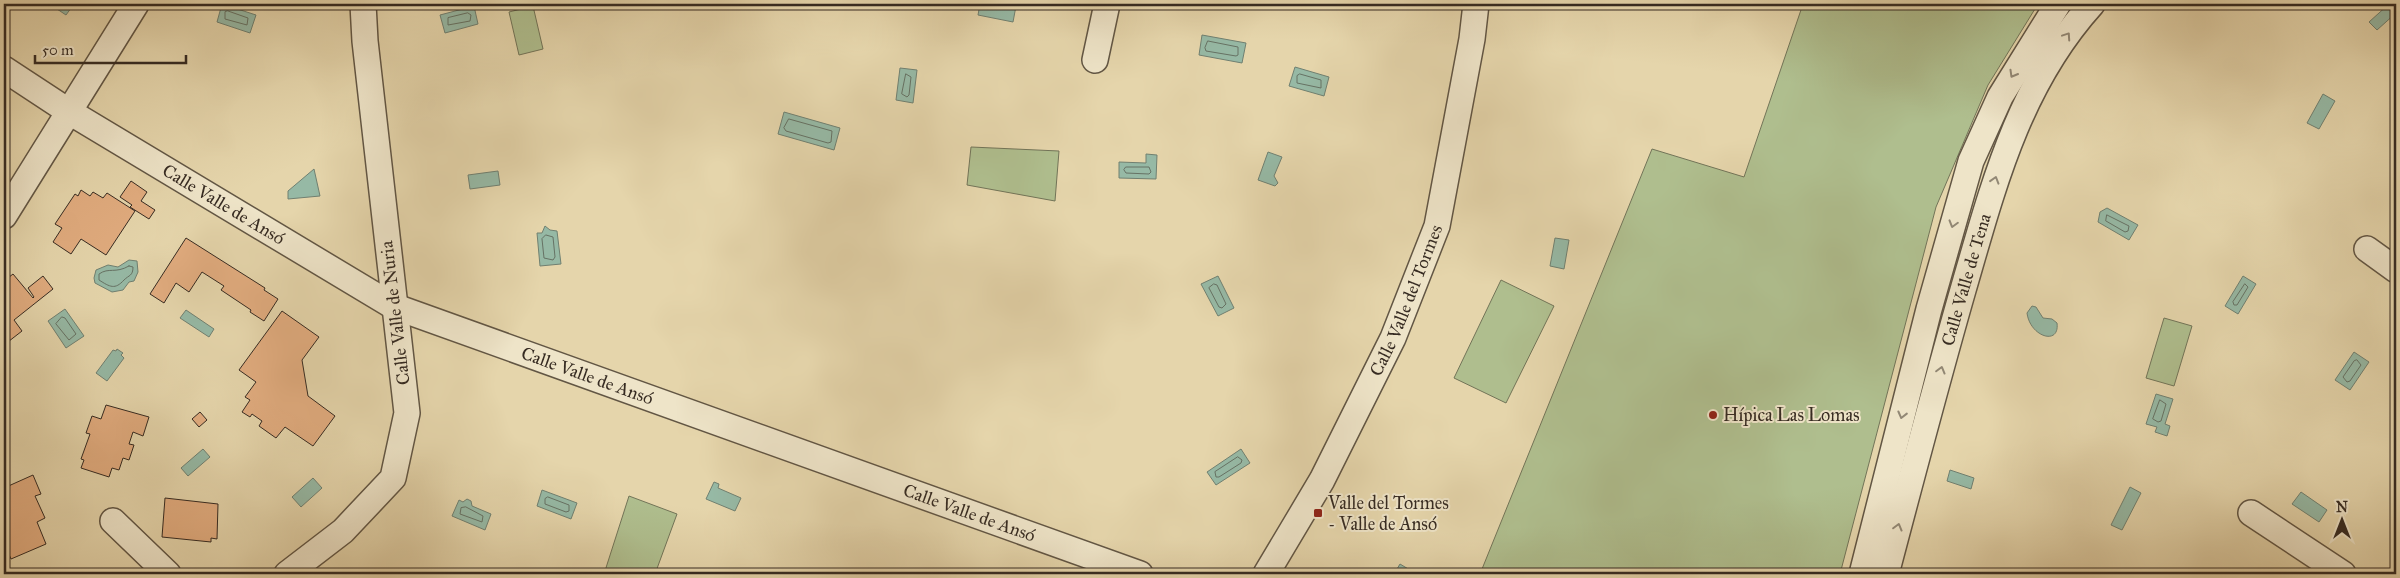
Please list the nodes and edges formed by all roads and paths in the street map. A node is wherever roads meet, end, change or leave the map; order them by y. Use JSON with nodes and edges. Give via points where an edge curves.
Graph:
{"nodes":[{"id":1,"x":136,"y":4,"type":"edge"},
{"id":2,"x":363,"y":4,"type":"edge"},
{"id":3,"x":1107,"y":4,"type":"edge"},
{"id":4,"x":1476,"y":4,"type":"edge"},
{"id":5,"x":2058,"y":4,"type":"edge"},
{"id":6,"x":2081,"y":7,"type":"edge"},
{"id":7,"x":1095,"y":60,"type":"dead end"},
{"id":8,"x":4,"y":69,"type":"edge"},
{"id":9,"x":68,"y":111,"type":"junction"},
{"id":10,"x":4,"y":216,"type":"edge"},
{"id":11,"x":2367,"y":249,"type":"dead end"},
{"id":12,"x":2396,"y":270,"type":"edge"},
{"id":13,"x":393,"y":306,"type":"junction"},
{"id":14,"x":2251,"y":514,"type":"dead end"},
{"id":15,"x":113,"y":521,"type":"dead end"},
{"id":16,"x":168,"y":574,"type":"edge"},
{"id":17,"x":287,"y":574,"type":"edge"},
{"id":18,"x":1140,"y":574,"type":"edge"},
{"id":19,"x":1266,"y":574,"type":"edge"},
{"id":20,"x":1862,"y":574,"type":"edge"},
{"id":21,"x":1886,"y":574,"type":"edge"},
{"id":22,"x":2343,"y":574,"type":"edge"}],
"edges":[{"from":1,"to":9,"type":"street"},
{"from":2,"to":13,"type":"street","name":"Calle Valle de Nuria"},
{"from":3,"to":7,"type":"street"},
{"from":4,"to":19,"type":"street","name":"Calle Valle del Tormes","via":[[1437,226],[1393,338],[1322,480]]},
{"from":5,"to":20,"type":"street","name":"Calle Valle de Tena","one_way":true,"via":[[2000,96],[1971,162],[1929,309]]},
{"from":21,"to":6,"type":"street","name":"Calle Valle de Tena","one_way":true,"via":[[1996,177],[2013,129],[2031,92]]},
{"from":8,"to":9,"type":"street","name":"Calle Valle de Ansó"},
{"from":9,"to":10,"type":"street"},
{"from":9,"to":13,"type":"street","name":"Calle Valle de Ansó"},
{"from":11,"to":12,"type":"street"},
{"from":13,"to":17,"type":"street","name":"Calle Valle de Nuria","via":[[406,413],[393,478],[343,531]]},
{"from":13,"to":18,"type":"street","name":"Calle Valle de Ansó"},
{"from":14,"to":22,"type":"street"},
{"from":15,"to":16,"type":"street"}]}
